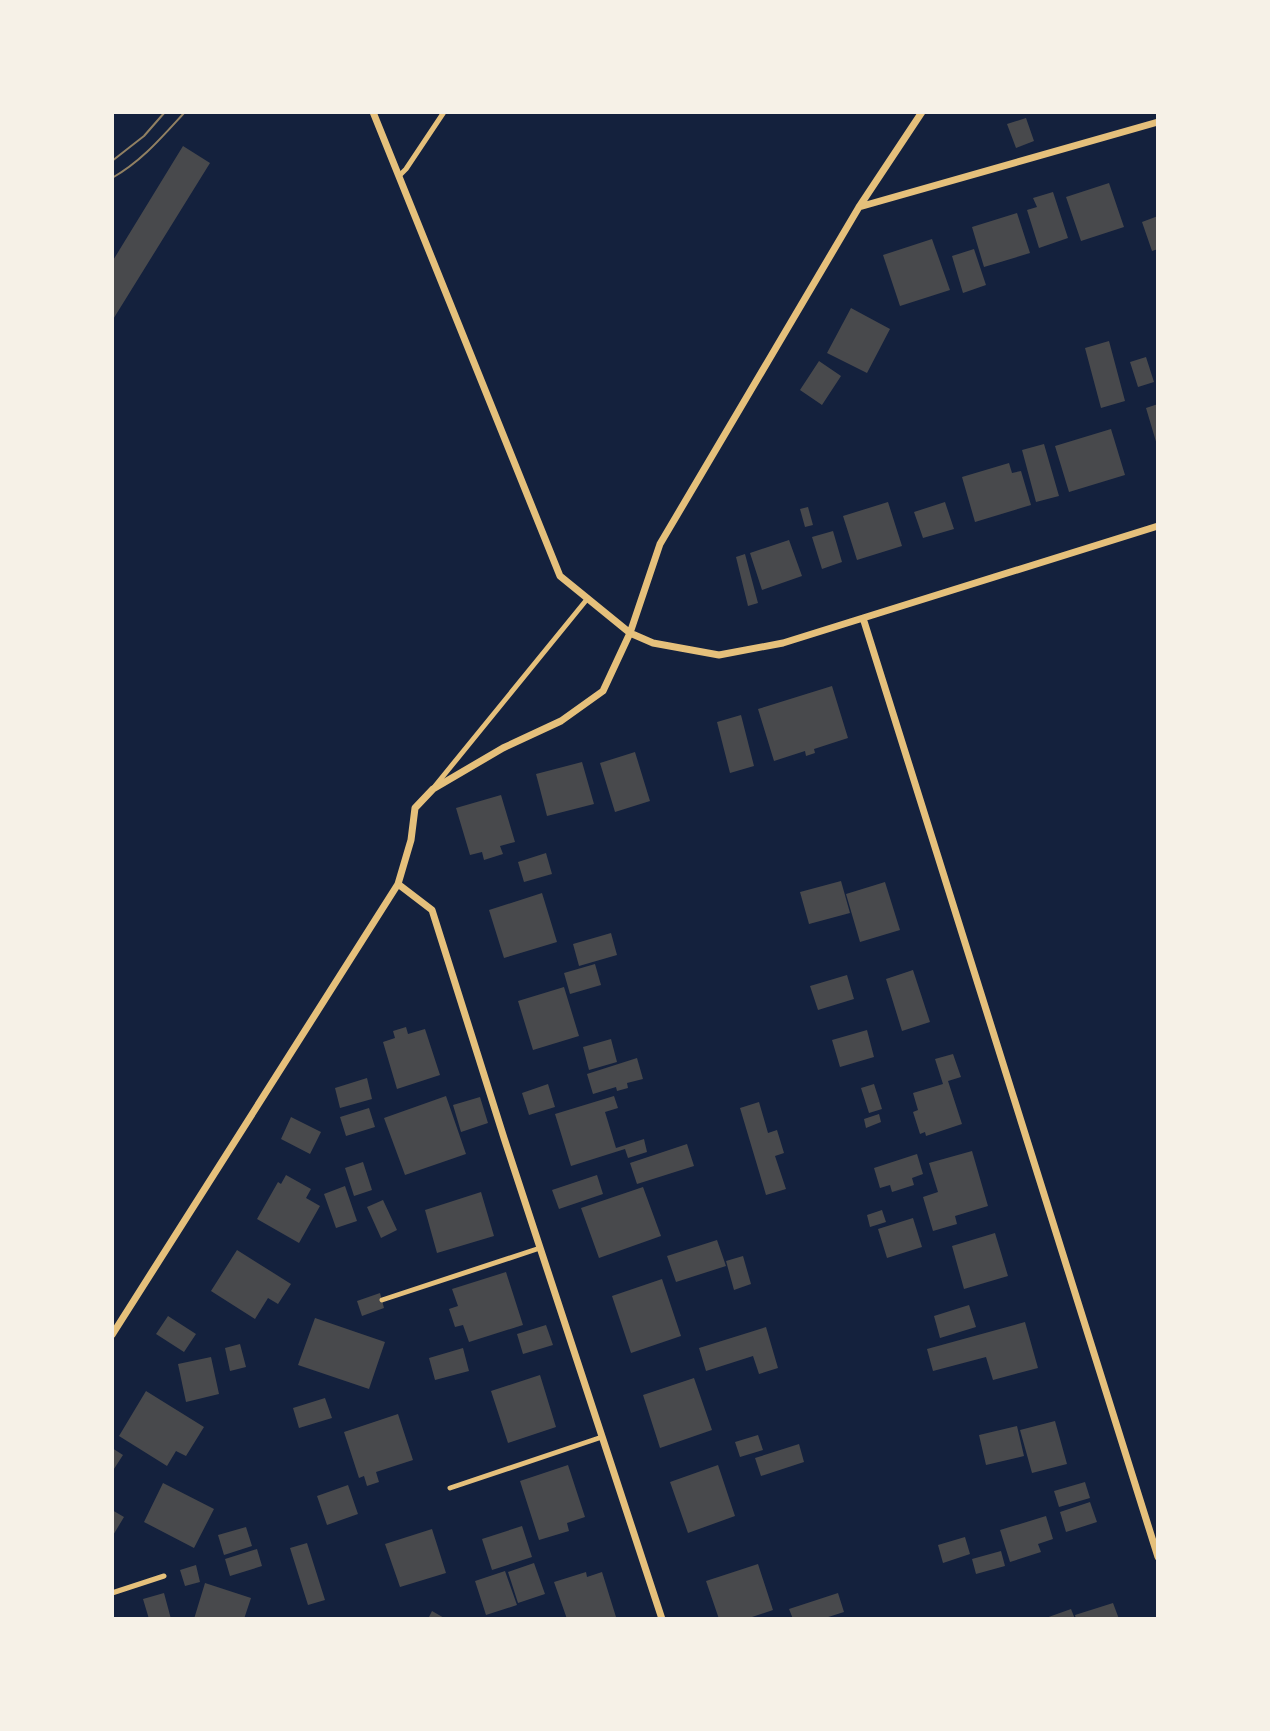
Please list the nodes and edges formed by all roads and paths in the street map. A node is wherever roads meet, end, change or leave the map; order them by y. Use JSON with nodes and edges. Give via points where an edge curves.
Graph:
{"nodes":[{"id":1,"x":373,"y":112,"type":"edge"},
{"id":2,"x":444,"y":112,"type":"edge"},
{"id":3,"x":922,"y":112,"type":"edge"},
{"id":4,"x":1158,"y":122,"type":"edge"},
{"id":5,"x":400,"y":175,"type":"junction"},
{"id":6,"x":859,"y":207,"type":"junction"},
{"id":7,"x":1158,"y":526,"type":"edge"},
{"id":8,"x":588,"y":598,"type":"junction"},
{"id":9,"x":863,"y":618,"type":"junction"},
{"id":10,"x":630,"y":633,"type":"junction"},
{"id":11,"x":433,"y":789,"type":"junction"},
{"id":12,"x":398,"y":884,"type":"junction"},
{"id":13,"x":540,"y":1248,"type":"junction"},
{"id":14,"x":382,"y":1300,"type":"dead end"},
{"id":15,"x":112,"y":1335,"type":"edge"},
{"id":16,"x":602,"y":1437,"type":"junction"},
{"id":17,"x":450,"y":1488,"type":"dead end"},
{"id":18,"x":1158,"y":1557,"type":"edge"},
{"id":19,"x":164,"y":1576,"type":"dead end"},
{"id":20,"x":112,"y":1593,"type":"edge"},
{"id":21,"x":662,"y":1619,"type":"edge"}],
"edges":[{"from":1,"to":5,"type":"street"},
{"from":2,"to":5,"type":"lane"},
{"from":3,"to":6,"type":"street"},
{"from":4,"to":6,"type":"street"},
{"from":5,"to":8,"type":"street","via":[[560,576]]},
{"from":6,"to":10,"type":"street","via":[[660,544]]},
{"from":7,"to":9,"type":"street"},
{"from":8,"to":10,"type":"street"},
{"from":8,"to":11,"type":"lane"},
{"from":9,"to":10,"type":"street","via":[[783,643],[719,655],[653,643]]},
{"from":9,"to":18,"type":"street"},
{"from":10,"to":11,"type":"street","via":[[603,691],[561,721]]},
{"from":11,"to":12,"type":"street","via":[[415,808]]},
{"from":12,"to":13,"type":"street","via":[[432,910]]},
{"from":12,"to":15,"type":"street"},
{"from":13,"to":14,"type":"lane"},
{"from":13,"to":16,"type":"street"},
{"from":16,"to":17,"type":"lane"},
{"from":16,"to":21,"type":"street"},
{"from":19,"to":20,"type":"lane"}]}
